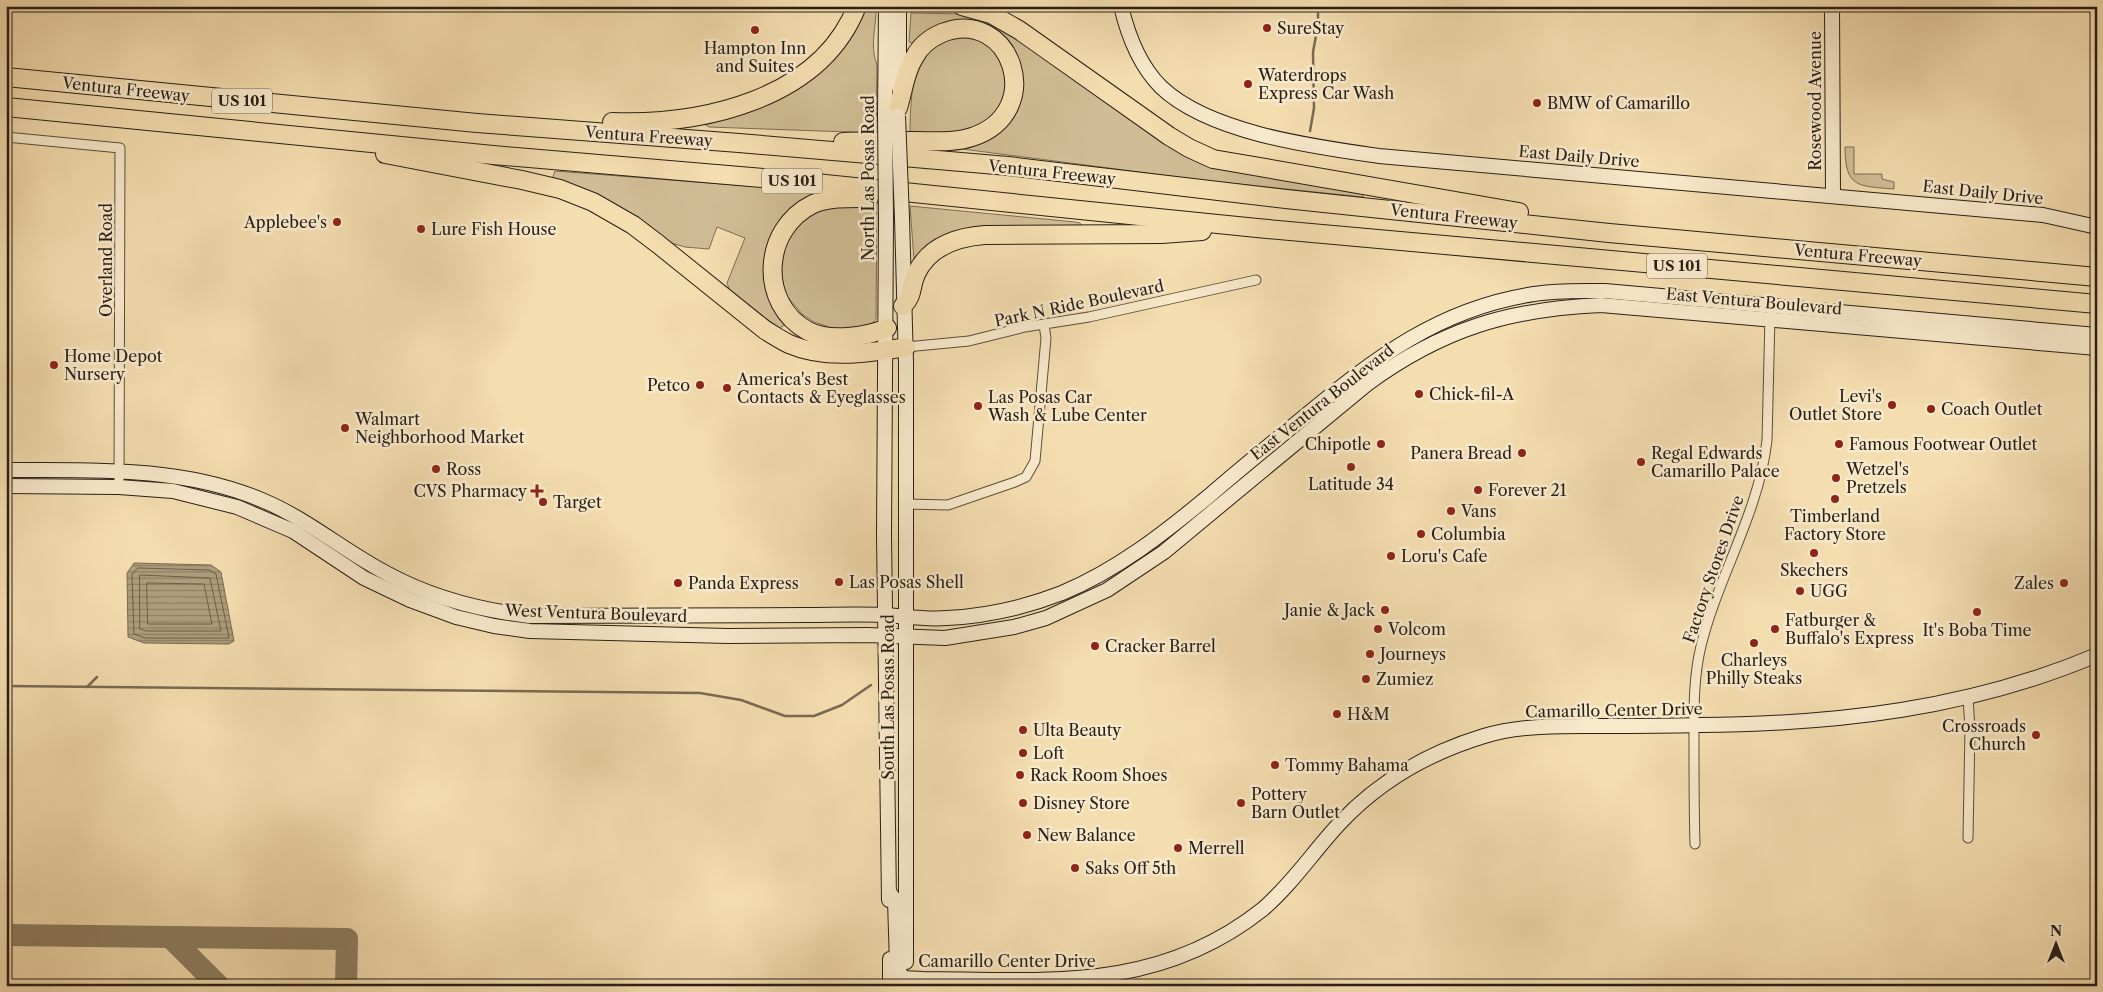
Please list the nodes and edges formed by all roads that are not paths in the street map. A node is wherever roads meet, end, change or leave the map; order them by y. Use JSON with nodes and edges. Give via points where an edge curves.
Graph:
{"nodes":[{"id":1,"x":857,"y":6,"type":"edge"},
{"id":2,"x":886,"y":6,"type":"edge"},
{"id":3,"x":899,"y":6,"type":"edge"},
{"id":4,"x":962,"y":6,"type":"edge"},
{"id":5,"x":1121,"y":6,"type":"edge"},
{"id":6,"x":1832,"y":6,"type":"edge"},
{"id":7,"x":6,"y":77,"type":"edge"},
{"id":8,"x":6,"y":107,"type":"edge"},
{"id":9,"x":894,"y":113,"type":"junction"},
{"id":10,"x":477,"y":123,"type":"junction"},
{"id":11,"x":6,"y":137,"type":"edge"},
{"id":12,"x":326,"y":138,"type":"junction"},
{"id":13,"x":739,"y":143,"type":"junction"},
{"id":14,"x":1833,"y":196,"type":"junction"},
{"id":15,"x":987,"y":202,"type":"junction"},
{"id":16,"x":2097,"y":227,"type":"edge"},
{"id":17,"x":1257,"y":228,"type":"junction"},
{"id":18,"x":1609,"y":233,"type":"junction"},
{"id":19,"x":2097,"y":277,"type":"edge"},
{"id":20,"x":1256,"y":280,"type":"dead end"},
{"id":21,"x":2097,"y":304,"type":"edge"},
{"id":22,"x":903,"y":306,"type":"junction"},
{"id":23,"x":1770,"y":312,"type":"junction"},
{"id":24,"x":1044,"y":325,"type":"junction"},
{"id":25,"x":887,"y":328,"type":"junction"},
{"id":26,"x":2097,"y":335,"type":"edge"},
{"id":27,"x":906,"y":347,"type":"junction"},
{"id":28,"x":2097,"y":348,"type":"edge"},
{"id":29,"x":886,"y":350,"type":"junction"},
{"id":30,"x":6,"y":470,"type":"edge"},
{"id":31,"x":120,"y":471,"type":"junction"},
{"id":32,"x":6,"y":486,"type":"edge"},
{"id":33,"x":119,"y":487,"type":"junction"},
{"id":34,"x":905,"y":504,"type":"junction"},
{"id":35,"x":885,"y":615,"type":"junction"},
{"id":36,"x":905,"y":617,"type":"junction"},
{"id":37,"x":886,"y":636,"type":"junction"},
{"id":38,"x":905,"y":638,"type":"junction"},
{"id":39,"x":2097,"y":654,"type":"edge"},
{"id":40,"x":1968,"y":697,"type":"junction"},
{"id":41,"x":1694,"y":725,"type":"junction"},
{"id":42,"x":1968,"y":838,"type":"dead end"},
{"id":43,"x":1694,"y":844,"type":"dead end"},
{"id":44,"x":889,"y":892,"type":"junction"},
{"id":45,"x":906,"y":982,"type":"edge"},
{"id":46,"x":890,"y":986,"type":"edge"}],
"edges":[{"from":1,"to":10,"type":"highway","via":[[840,39],[816,66],[787,85],[738,105],[669,121]]},
{"from":2,"to":9,"type":"main road","name":"North Las Posas Road"},
{"from":3,"to":9,"type":"main road","name":"North Las Posas Road"},
{"from":4,"to":18,"type":"highway","via":[[992,14],[1019,30],[1169,136],[1213,158],[1536,216]]},
{"from":5,"to":14,"type":"main road","name":"East Daily Drive","via":[[1137,54],[1162,87],[1194,110],[1256,133],[1379,156]]},
{"from":6,"to":14,"type":"main road","name":"Rosewood Avenue"},
{"from":7,"to":10,"type":"highway","name":"Ventura Freeway","number":"US 101"},
{"from":8,"to":12,"type":"highway","name":"Ventura Freeway","number":"US 101"},
{"from":9,"to":13,"type":"highway","via":[[914,57],[936,35],[959,29],[972,30],[1000,45],[1011,60],[1015,89],[1009,107],[990,129],[971,138],[955,141]]},
{"from":9,"to":22,"type":"main road","name":"North Las Posas Road","bridge":true,"via":[[902,218]]},
{"from":9,"to":25,"type":"main road","name":"North Las Posas Road","bridge":true,"via":[[886,219]]},
{"from":10,"to":13,"type":"highway","name":"Ventura Freeway","number":"US 101"},
{"from":11,"to":31,"type":"street","name":"Overland Road","via":[[120,148]]},
{"from":12,"to":15,"type":"highway","name":"Ventura Freeway","number":"US 101","via":[[786,180]]},
{"from":12,"to":29,"type":"highway","via":[[370,152],[522,180],[574,194],[633,225],[765,330],[788,344],[820,352],[870,353]]},
{"from":13,"to":18,"type":"highway","name":"Ventura Freeway","number":"US 101","via":[[1008,166]]},
{"from":14,"to":16,"type":"main road","name":"East Daily Drive","via":[[2043,215]]},
{"from":15,"to":17,"type":"highway","name":"Ventura Freeway","number":"US 101"},
{"from":15,"to":25,"type":"highway","via":[[877,198],[830,200],[801,211],[786,227],[776,244],[772,277],[777,298],[792,319],[822,336],[865,336]]},
{"from":17,"to":21,"type":"highway","name":"Ventura Freeway","number":"US 101"},
{"from":17,"to":22,"type":"highway","via":[[1162,234],[968,236],[934,251],[917,272],[911,298]]},
{"from":18,"to":19,"type":"highway","name":"Ventura Freeway","number":"US 101"},
{"from":20,"to":24,"type":"street","name":"Park N Ride Boulevard"},
{"from":22,"to":27,"type":"main road","name":"North Las Posas Road"},
{"from":23,"to":26,"type":"main road","name":"East Ventura Boulevard"},
{"from":23,"to":28,"type":"main road","name":"East Ventura Boulevard"},
{"from":23,"to":36,"type":"main road","name":"East Ventura Boulevard","via":[[1605,291],[1562,291],[1502,301],[1457,316],[1375,359],[1178,522],[1133,555],[1095,577],[1059,594],[1001,610],[948,618]]},
{"from":23,"to":38,"type":"main road","name":"East Ventura Boulevard","via":[[1601,305],[1560,307],[1497,318],[1467,328],[1417,350],[1373,379],[1167,550],[1107,590],[1046,618],[1014,627],[945,638]]},
{"from":23,"to":41,"type":"street","name":"Factory Stores Drive","via":[[1765,459],[1748,517],[1703,640],[1696,681]]},
{"from":24,"to":27,"type":"street","name":"Park N Ride Boulevard","via":[[969,341]]},
{"from":24,"to":34,"type":"street","via":[[1046,338],[1036,461],[1026,477],[948,505]]},
{"from":25,"to":29,"type":"main road","name":"North Las Posas Road"},
{"from":27,"to":29,"type":"highway"},
{"from":27,"to":34,"type":"main road","name":"South Las Posas Road"},
{"from":29,"to":35,"type":"main road","name":"South Las Posas Road"},
{"from":30,"to":31,"type":"main road","name":"West Ventura Boulevard"},
{"from":31,"to":33,"type":"street","name":"Overland Road"},
{"from":31,"to":35,"type":"main road","name":"West Ventura Boulevard","via":[[183,478],[263,500],[310,524],[388,574],[415,587],[496,612],[529,616]]},
{"from":32,"to":33,"type":"main road","name":"West Ventura Boulevard"},
{"from":33,"to":37,"type":"main road","name":"West Ventura Boulevard","via":[[173,491],[237,506],[293,531],[364,578],[410,600],[456,617],[494,626],[530,631]]},
{"from":34,"to":36,"type":"main road","name":"South Las Posas Road"},
{"from":35,"to":36,"type":"main road","name":"East Ventura Boulevard"},
{"from":35,"to":37,"type":"main road","name":"South Las Posas Road"},
{"from":36,"to":38,"type":"main road","name":"South Las Posas Road"},
{"from":37,"to":38,"type":"main road","name":"East Ventura Boulevard"},
{"from":37,"to":44,"type":"main road","name":"South Las Posas Road"},
{"from":38,"to":45,"type":"main road","name":"South Las Posas Road"},
{"from":39,"to":40,"type":"main road","name":"Camarillo Center Drive","via":[[2024,683]]},
{"from":40,"to":41,"type":"main road","name":"Camarillo Center Drive","via":[[1849,718]]},
{"from":40,"to":42,"type":"street"},
{"from":41,"to":43,"type":"street","name":"Factory Stores Drive"},
{"from":41,"to":45,"type":"main road","name":"Camarillo Center Drive","via":[[1512,730],[1456,745],[1427,757],[1392,778],[1356,806],[1293,879],[1261,910],[1206,946],[1146,970],[1088,980]]},
{"from":44,"to":45,"type":"main road","via":[[895,900],[898,970]]},
{"from":44,"to":46,"type":"main road","name":"South Las Posas Road"}]}
